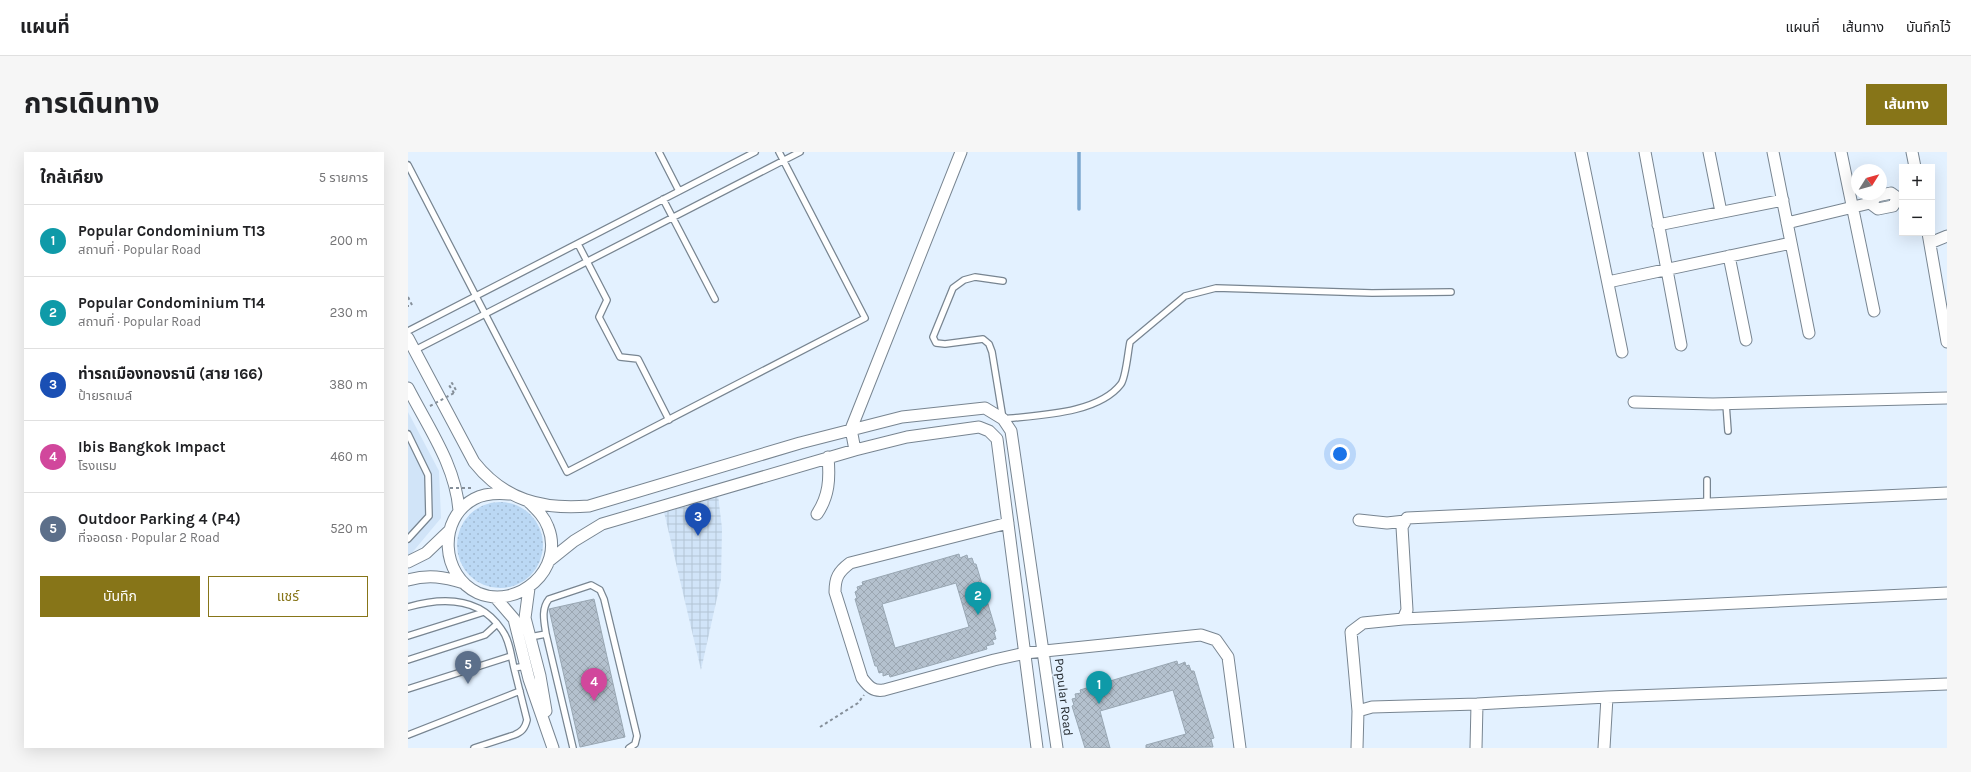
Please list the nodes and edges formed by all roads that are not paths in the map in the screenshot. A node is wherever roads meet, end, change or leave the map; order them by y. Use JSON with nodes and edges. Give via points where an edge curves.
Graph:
{"nodes":[{"id":1,"x":659,"y":152,"type":"edge"},
{"id":2,"x":755,"y":152,"type":"edge"},
{"id":3,"x":780,"y":152,"type":"edge"},
{"id":4,"x":800,"y":152,"type":"edge"},
{"id":5,"x":961,"y":152,"type":"edge"},
{"id":6,"x":1581,"y":152,"type":"edge"},
{"id":7,"x":1645,"y":152,"type":"edge"},
{"id":8,"x":1709,"y":152,"type":"edge"},
{"id":9,"x":1773,"y":152,"type":"edge"},
{"id":10,"x":1841,"y":152,"type":"edge"},
{"id":11,"x":1912,"y":152,"type":"edge"},
{"id":12,"x":784,"y":160,"type":"junction"},
{"id":13,"x":1914,"y":164,"type":"edge"},
{"id":14,"x":408,"y":165,"type":"edge"},
{"id":15,"x":679,"y":191,"type":"junction"},
{"id":16,"x":1899,"y":197,"type":"edge"},
{"id":17,"x":664,"y":199,"type":"junction"},
{"id":18,"x":1783,"y":200,"type":"junction"},
{"id":19,"x":1853,"y":207,"type":"junction"},
{"id":20,"x":1721,"y":212,"type":"junction"},
{"id":21,"x":673,"y":218,"type":"junction"},
{"id":22,"x":1787,"y":223,"type":"junction"},
{"id":23,"x":1658,"y":225,"type":"junction"},
{"id":24,"x":1947,"y":236,"type":"edge"},
{"id":25,"x":1929,"y":238,"type":"edge"},
{"id":26,"x":1792,"y":243,"type":"junction"},
{"id":27,"x":578,"y":244,"type":"junction"},
{"id":28,"x":1729,"y":256,"type":"junction"},
{"id":29,"x":587,"y":262,"type":"junction"},
{"id":30,"x":1667,"y":269,"type":"junction"},
{"id":31,"x":1003,"y":281,"type":"dead end"},
{"id":32,"x":1608,"y":282,"type":"junction"},
{"id":33,"x":1451,"y":292,"type":"dead end"},
{"id":34,"x":476,"y":296,"type":"junction"},
{"id":35,"x":715,"y":299,"type":"dead end"},
{"id":36,"x":1874,"y":311,"type":"dead end"},
{"id":37,"x":485,"y":314,"type":"junction"},
{"id":38,"x":408,"y":331,"type":"edge"},
{"id":39,"x":1809,"y":333,"type":"dead end"},
{"id":40,"x":408,"y":338,"type":"edge"},
{"id":41,"x":1746,"y":340,"type":"dead end"},
{"id":42,"x":1947,"y":342,"type":"edge"},
{"id":43,"x":1681,"y":345,"type":"dead end"},
{"id":44,"x":415,"y":350,"type":"junction"},
{"id":45,"x":1622,"y":352,"type":"dead end"},
{"id":46,"x":408,"y":388,"type":"edge"},
{"id":47,"x":1947,"y":398,"type":"edge"},
{"id":48,"x":1634,"y":402,"type":"dead end"},
{"id":49,"x":1726,"y":404,"type":"junction"},
{"id":50,"x":1004,"y":419,"type":"junction"},
{"id":51,"x":669,"y":420,"type":"junction"},
{"id":52,"x":851,"y":429,"type":"junction"},
{"id":53,"x":989,"y":431,"type":"junction"},
{"id":54,"x":1728,"y":431,"type":"dead end"},
{"id":55,"x":408,"y":434,"type":"edge"},
{"id":56,"x":855,"y":450,"type":"junction"},
{"id":57,"x":828,"y":457,"type":"junction"},
{"id":58,"x":688,"y":478,"type":"junction"},
{"id":59,"x":1707,"y":480,"type":"dead end"},
{"id":60,"x":1947,"y":493,"type":"edge"},
{"id":61,"x":510,"y":494,"type":"junction"},
{"id":62,"x":694,"y":500,"type":"junction"},
{"id":63,"x":527,"y":501,"type":"junction"},
{"id":64,"x":1707,"y":504,"type":"junction"},
{"id":65,"x":460,"y":511,"type":"junction"},
{"id":66,"x":817,"y":514,"type":"dead end"},
{"id":67,"x":1360,"y":520,"type":"dead end"},
{"id":68,"x":1405,"y":521,"type":"junction"},
{"id":69,"x":1008,"y":522,"type":"junction"},
{"id":70,"x":449,"y":531,"type":"junction"},
{"id":71,"x":408,"y":539,"type":"edge"},
{"id":72,"x":549,"y":561,"type":"junction"},
{"id":73,"x":408,"y":562,"type":"edge"},
{"id":74,"x":408,"y":580,"type":"edge"},
{"id":75,"x":464,"y":583,"type":"junction"},
{"id":76,"x":529,"y":588,"type":"junction"},
{"id":77,"x":1947,"y":593,"type":"edge"},
{"id":78,"x":496,"y":597,"type":"junction"},
{"id":79,"x":408,"y":607,"type":"edge"},
{"id":80,"x":484,"y":612,"type":"junction"},
{"id":81,"x":1403,"y":619,"type":"junction"},
{"id":82,"x":497,"y":624,"type":"junction"},
{"id":83,"x":546,"y":634,"type":"junction"},
{"id":84,"x":408,"y":636,"type":"edge"},
{"id":85,"x":530,"y":637,"type":"junction"},
{"id":86,"x":1044,"y":650,"type":"junction"},
{"id":87,"x":1025,"y":653,"type":"junction"},
{"id":88,"x":510,"y":656,"type":"junction"},
{"id":89,"x":408,"y":660,"type":"edge"},
{"id":90,"x":520,"y":667,"type":"junction"},
{"id":91,"x":1947,"y":684,"type":"edge"},
{"id":92,"x":408,"y":689,"type":"edge"},
{"id":93,"x":520,"y":691,"type":"junction"},
{"id":94,"x":1607,"y":697,"type":"junction"},
{"id":95,"x":1477,"y":704,"type":"junction"},
{"id":96,"x":1358,"y":711,"type":"junction"},
{"id":97,"x":408,"y":735,"type":"edge"},
{"id":98,"x":550,"y":736,"type":"junction"},
{"id":99,"x":474,"y":748,"type":"edge"},
{"id":100,"x":553,"y":748,"type":"edge"},
{"id":101,"x":574,"y":748,"type":"edge"},
{"id":102,"x":629,"y":748,"type":"edge"},
{"id":103,"x":1037,"y":748,"type":"edge"},
{"id":104,"x":1057,"y":748,"type":"edge"},
{"id":105,"x":1240,"y":748,"type":"edge"},
{"id":106,"x":1357,"y":748,"type":"edge"},
{"id":107,"x":1476,"y":748,"type":"edge"},
{"id":108,"x":1604,"y":748,"type":"edge"}],
"edges":[{"from":1,"to":15,"type":"lane"},
{"from":2,"to":15,"type":"lane"},
{"from":3,"to":12,"type":"lane"},
{"from":4,"to":12,"type":"lane"},
{"from":5,"to":52,"type":"street"},
{"from":6,"to":32,"type":"street"},
{"from":7,"to":23,"type":"street"},
{"from":8,"to":20,"type":"street"},
{"from":9,"to":18,"type":"street"},
{"from":10,"to":19,"type":"street"},
{"from":11,"to":13,"type":"street"},
{"from":12,"to":21,"type":"lane"},
{"from":12,"to":51,"type":"lane","via":[[865,318]]},
{"from":14,"to":34,"type":"lane"},
{"from":15,"to":17,"type":"lane"},
{"from":16,"to":19,"type":"street","via":[[1891,193],[1876,196],[1870,203]]},
{"from":17,"to":21,"type":"lane"},
{"from":17,"to":27,"type":"lane"},
{"from":18,"to":20,"type":"street"},
{"from":18,"to":22,"type":"street"},
{"from":19,"to":22,"type":"street"},
{"from":19,"to":36,"type":"street"},
{"from":20,"to":23,"type":"street"},
{"from":21,"to":29,"type":"lane"},
{"from":21,"to":35,"type":"lane"},
{"from":22,"to":26,"type":"street"},
{"from":23,"to":30,"type":"street"},
{"from":24,"to":25,"type":"street"},
{"from":25,"to":42,"type":"street"},
{"from":26,"to":28,"type":"street"},
{"from":26,"to":39,"type":"street"},
{"from":27,"to":29,"type":"lane"},
{"from":27,"to":34,"type":"lane"},
{"from":28,"to":30,"type":"street"},
{"from":28,"to":41,"type":"street"},
{"from":29,"to":37,"type":"lane"},
{"from":29,"to":51,"type":"lane","via":[[607,300],[599,317],[620,357],[638,359]]},
{"from":30,"to":32,"type":"street"},
{"from":30,"to":43,"type":"street"},
{"from":31,"to":50,"type":"lane","via":[[975,277],[964,280],[953,288],[933,337],[936,343],[983,339],[989,344]]},
{"from":32,"to":45,"type":"street"},
{"from":33,"to":50,"type":"lane","via":[[1372,293],[1216,288],[1185,296],[1130,342],[1122,383],[1107,397],[1081,408]]},
{"from":34,"to":37,"type":"lane"},
{"from":34,"to":38,"type":"lane"},
{"from":37,"to":44,"type":"lane"},
{"from":37,"to":51,"type":"lane","via":[[567,472]]},
{"from":40,"to":44,"type":"street"},
{"from":44,"to":61,"type":"street","via":[[474,462],[485,476]]},
{"from":46,"to":65,"type":"street","via":[[452,473]]},
{"from":47,"to":49,"type":"street"},
{"from":48,"to":49,"type":"street"},
{"from":49,"to":54,"type":"lane"},
{"from":50,"to":52,"type":"street","via":[[985,408],[902,417]]},
{"from":50,"to":53,"type":"street"},
{"from":50,"to":86,"type":"street","name":"Popular Road","via":[[1011,432]]},
{"from":52,"to":56,"type":"street"},
{"from":52,"to":58,"type":"street"},
{"from":53,"to":56,"type":"street","via":[[978,427],[907,437]]},
{"from":53,"to":69,"type":"street","via":[[997,439]]},
{"from":55,"to":71,"type":"lane","via":[[428,475],[429,516]]},
{"from":56,"to":57,"type":"street"},
{"from":57,"to":62,"type":"street"},
{"from":57,"to":66,"type":"street","via":[[829,487],[825,502]]},
{"from":58,"to":62,"type":"street"},
{"from":58,"to":63,"type":"street","via":[[589,506],[564,508]]},
{"from":59,"to":64,"type":"lane"},
{"from":60,"to":64,"type":"street"},
{"from":61,"to":63,"type":"street"},
{"from":61,"to":65,"type":"street","via":[[490,493],[474,499]]},
{"from":62,"to":72,"type":"street","via":[[602,524],[574,541]]},
{"from":63,"to":72,"type":"street","via":[[541,514],[549,528]]},
{"from":64,"to":68,"type":"street","via":[[1407,518]]},
{"from":65,"to":70,"type":"street"},
{"from":67,"to":68,"type":"street","via":[[1387,523]]},
{"from":68,"to":81,"type":"street","via":[[1402,527],[1407,610]]},
{"from":69,"to":87,"type":"street"},
{"from":69,"to":87,"type":"street","via":[[850,563],[835,579],[835,592],[862,678],[870,688],[877,691]]},
{"from":70,"to":73,"type":"street","via":[[426,552]]},
{"from":70,"to":75,"type":"street","via":[[447,549],[452,568]]},
{"from":72,"to":76,"type":"street","via":[[541,576]]},
{"from":74,"to":75,"type":"street","via":[[435,576]]},
{"from":75,"to":78,"type":"street","via":[[478,593]]},
{"from":76,"to":78,"type":"street","via":[[513,596]]},
{"from":76,"to":85,"type":"street","via":[[525,618]]},
{"from":77,"to":81,"type":"street"},
{"from":78,"to":90,"type":"street","via":[[514,620]]},
{"from":79,"to":80,"type":"lane","via":[[424,602],[445,601],[477,606]]},
{"from":80,"to":82,"type":"lane"},
{"from":80,"to":84,"type":"lane"},
{"from":81,"to":96,"type":"street","via":[[1363,623],[1351,632]]},
{"from":82,"to":88,"type":"lane","via":[[507,639]]},
{"from":82,"to":89,"type":"lane","via":[[478,638]]},
{"from":83,"to":85,"type":"lane"},
{"from":83,"to":101,"type":"lane"},
{"from":83,"to":102,"type":"lane","via":[[543,616],[544,607],[549,599],[591,585],[600,590],[637,736],[635,744]]},
{"from":85,"to":98,"type":"street","via":[[540,676]]},
{"from":86,"to":87,"type":"street"},
{"from":86,"to":104,"type":"street","name":"Popular Road"},
{"from":86,"to":105,"type":"street","via":[[1201,636],[1216,640],[1228,656]]},
{"from":87,"to":103,"type":"street"},
{"from":88,"to":90,"type":"lane"},
{"from":88,"to":92,"type":"lane"},
{"from":90,"to":93,"type":"lane"},
{"from":90,"to":98,"type":"street"},
{"from":91,"to":94,"type":"street"},
{"from":93,"to":97,"type":"lane"},
{"from":93,"to":99,"type":"lane","via":[[527,720],[521,732]]},
{"from":94,"to":95,"type":"street"},
{"from":94,"to":108,"type":"street"},
{"from":95,"to":96,"type":"street","via":[[1372,707]]},
{"from":95,"to":107,"type":"street"},
{"from":96,"to":106,"type":"street"},
{"from":98,"to":100,"type":"street"}]}
